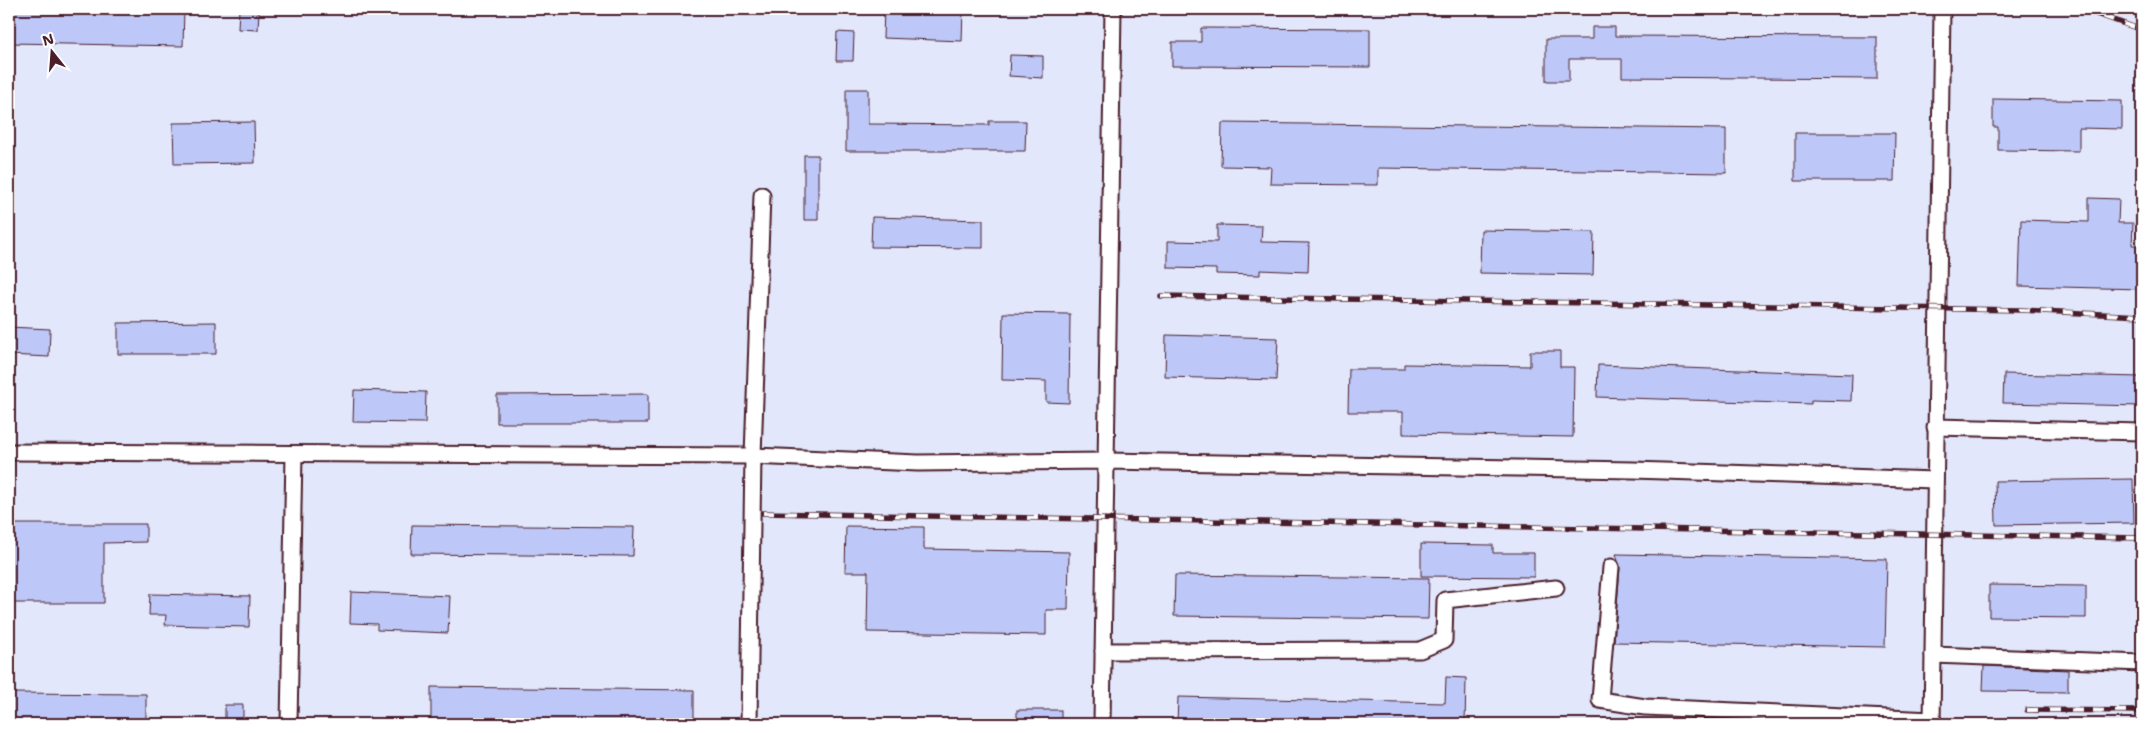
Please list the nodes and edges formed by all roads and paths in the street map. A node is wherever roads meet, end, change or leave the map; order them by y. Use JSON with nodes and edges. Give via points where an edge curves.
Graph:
{"nodes":[{"id":1,"x":1113,"y":9,"type":"edge"},
{"id":2,"x":1942,"y":9,"type":"edge"},
{"id":3,"x":762,"y":195,"type":"dead end"},
{"id":4,"x":1935,"y":427,"type":"junction"},
{"id":5,"x":2142,"y":432,"type":"edge"},
{"id":6,"x":9,"y":452,"type":"edge"},
{"id":7,"x":294,"y":454,"type":"junction"},
{"id":8,"x":753,"y":456,"type":"junction"},
{"id":9,"x":1106,"y":461,"type":"junction"},
{"id":10,"x":1935,"y":480,"type":"junction"},
{"id":11,"x":1610,"y":568,"type":"dead end"},
{"id":12,"x":1556,"y":588,"type":"dead end"},
{"id":13,"x":1103,"y":651,"type":"junction"},
{"id":14,"x":1933,"y":655,"type":"junction"},
{"id":15,"x":2142,"y":663,"type":"edge"},
{"id":16,"x":1932,"y":722,"type":"edge"},
{"id":17,"x":289,"y":724,"type":"edge"},
{"id":18,"x":749,"y":724,"type":"edge"},
{"id":19,"x":1102,"y":724,"type":"edge"}],
"edges":[{"from":1,"to":9,"type":"lane"},
{"from":2,"to":4,"type":"lane"},
{"from":3,"to":8,"type":"lane"},
{"from":4,"to":5,"type":"lane"},
{"from":4,"to":10,"type":"lane"},
{"from":6,"to":7,"type":"lane"},
{"from":7,"to":8,"type":"lane"},
{"from":7,"to":17,"type":"lane"},
{"from":8,"to":9,"type":"lane","via":[[918,463]]},
{"from":8,"to":18,"type":"lane"},
{"from":9,"to":10,"type":"lane","via":[[1624,470]]},
{"from":9,"to":13,"type":"lane"},
{"from":10,"to":14,"type":"lane"},
{"from":11,"to":16,"type":"lane","via":[[1600,700],[1646,707]]},
{"from":12,"to":13,"type":"lane","via":[[1444,600],[1444,640],[1420,650]]},
{"from":13,"to":19,"type":"lane"},
{"from":14,"to":15,"type":"lane"},
{"from":14,"to":16,"type":"lane"}]}
